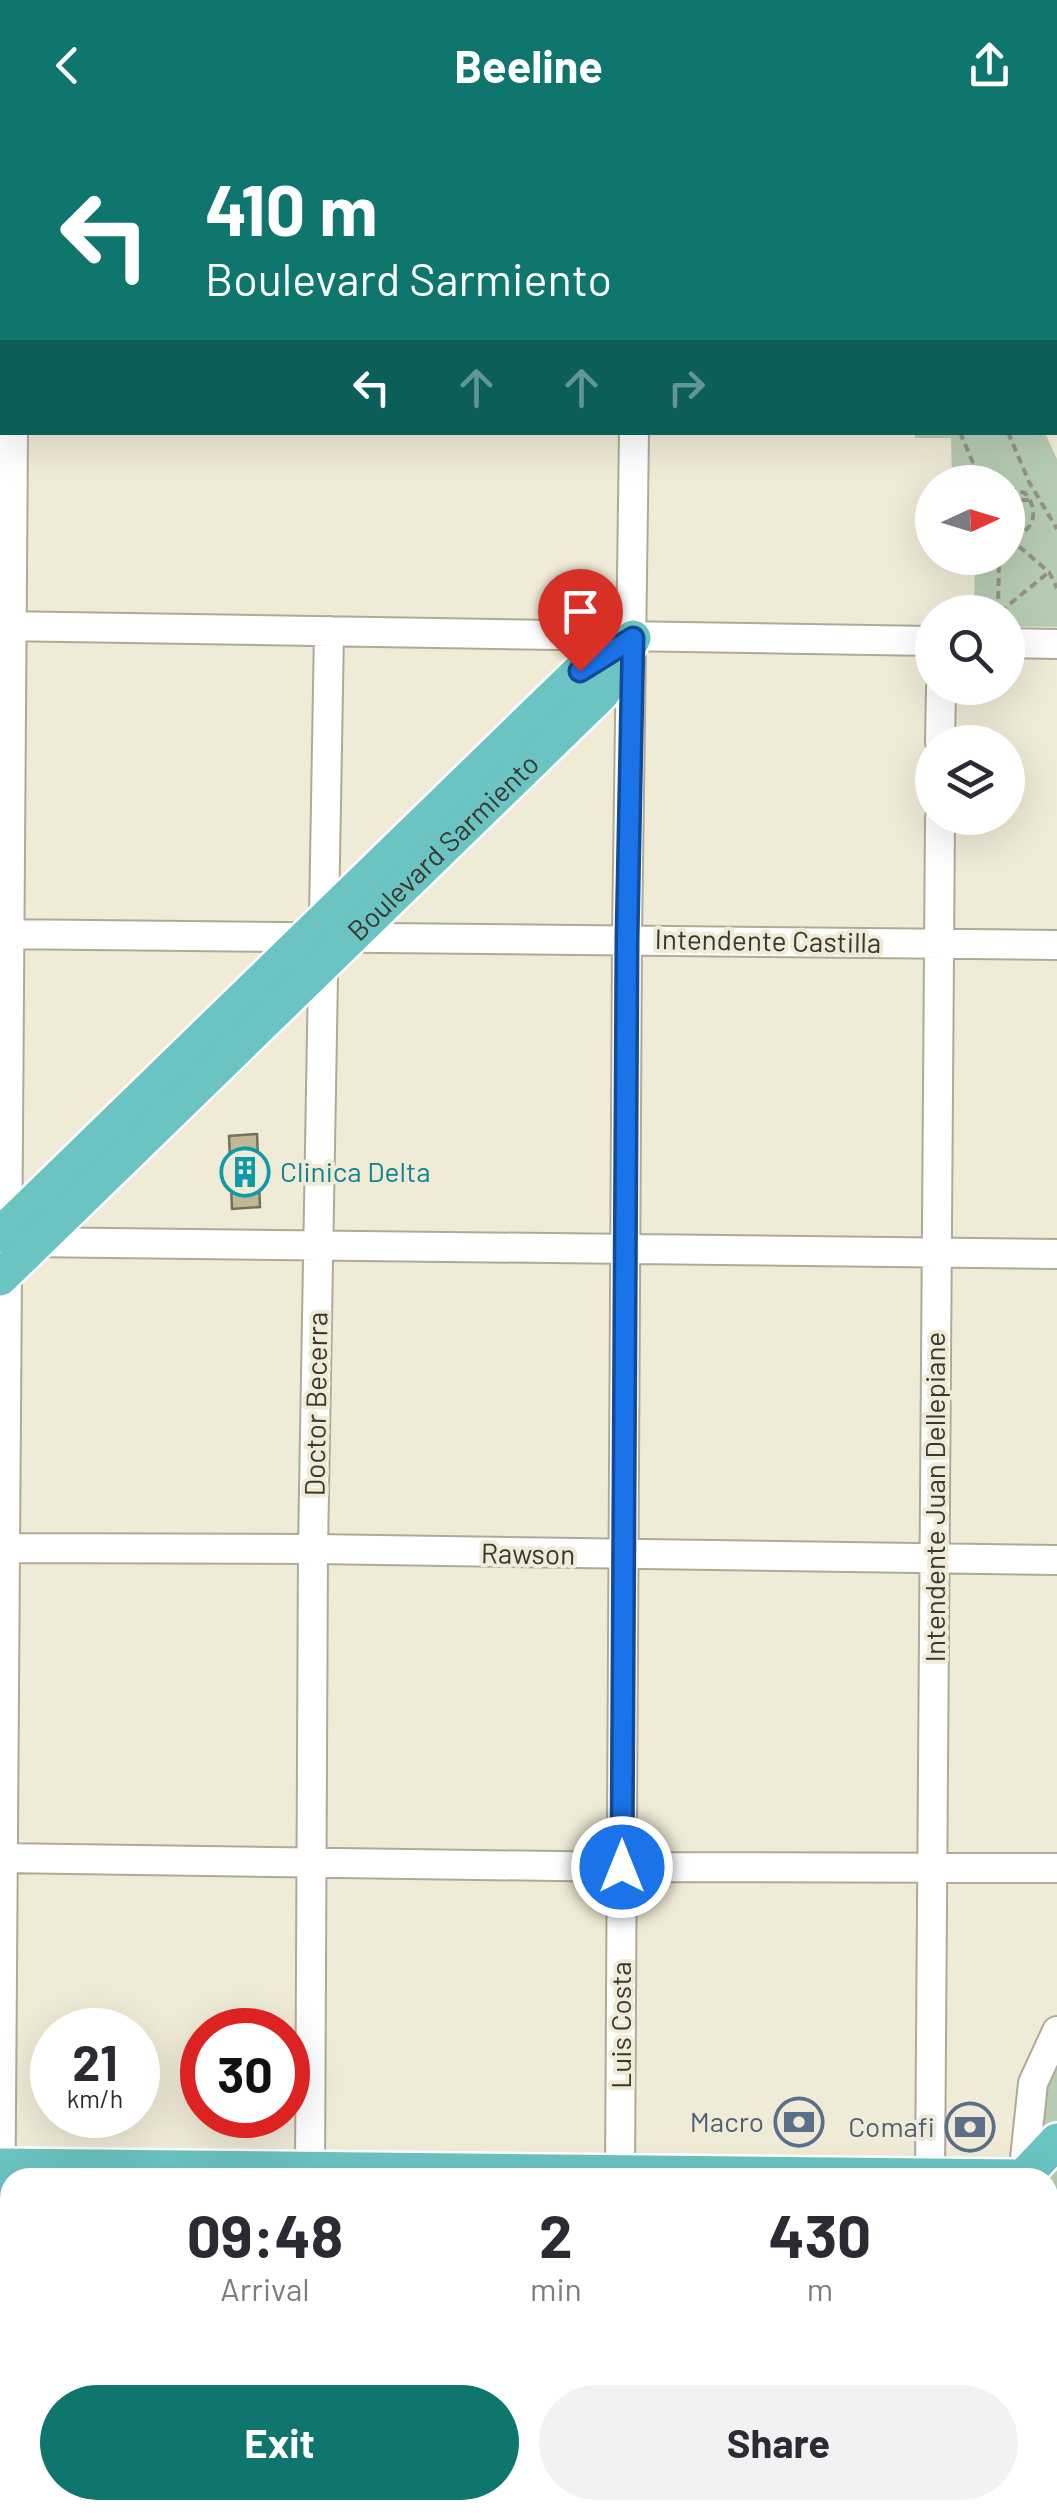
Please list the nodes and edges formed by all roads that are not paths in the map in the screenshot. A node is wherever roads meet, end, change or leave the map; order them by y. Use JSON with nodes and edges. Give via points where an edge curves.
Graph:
{"nodes":[{"id":1,"x":13,"y":435,"type":"edge"},
{"id":2,"x":634,"y":435,"type":"edge"},
{"id":3,"x":6,"y":626,"type":"edge"},
{"id":4,"x":329,"y":631,"type":"junction"},
{"id":5,"x":633,"y":638,"type":"junction"},
{"id":6,"x":915,"y":641,"type":"edge"},
{"id":7,"x":1025,"y":643,"type":"edge"},
{"id":8,"x":1057,"y":644,"type":"edge"},
{"id":9,"x":940,"y":835,"type":"edge"},
{"id":10,"x":5,"y":934,"type":"edge"},
{"id":11,"x":326,"y":939,"type":"junction"},
{"id":12,"x":627,"y":939,"type":"junction"},
{"id":13,"x":939,"y":944,"type":"junction"},
{"id":14,"x":1057,"y":946,"type":"edge"},
{"id":15,"x":318,"y":1246,"type":"junction"},
{"id":16,"x":8,"y":1248,"type":"edge"},
{"id":17,"x":625,"y":1249,"type":"junction"},
{"id":18,"x":936,"y":1252,"type":"junction"},
{"id":19,"x":1057,"y":1254,"type":"edge"},
{"id":20,"x":2,"y":1548,"type":"edge"},
{"id":21,"x":313,"y":1549,"type":"junction"},
{"id":22,"x":623,"y":1556,"type":"junction"},
{"id":23,"x":934,"y":1559,"type":"junction"},
{"id":24,"x":1057,"y":1560,"type":"edge"},
{"id":25,"x":1,"y":1858,"type":"edge"},
{"id":26,"x":312,"y":1863,"type":"junction"},
{"id":27,"x":622,"y":1867,"type":"junction"},
{"id":28,"x":932,"y":1868,"type":"junction"},
{"id":29,"x":1057,"y":1868,"type":"edge"},
{"id":30,"x":1057,"y":2030,"type":"edge"},
{"id":31,"x":1057,"y":2141,"type":"edge"},
{"id":32,"x":0,"y":2166,"type":"edge"},
{"id":33,"x":89,"y":2168,"type":"edge"},
{"id":34,"x":310,"y":2168,"type":"edge"},
{"id":35,"x":620,"y":2168,"type":"edge"},
{"id":36,"x":930,"y":2168,"type":"edge"},
{"id":37,"x":1024,"y":2168,"type":"edge"},
{"id":38,"x":1032,"y":2168,"type":"edge"},
{"id":39,"x":0,"y":2194,"type":"edge"},
{"id":40,"x":0,"y":2252,"type":"edge"}],
"edges":[{"from":1,"to":3,"type":"street"},
{"from":2,"to":5,"type":"street","name":"Luis Costa"},
{"from":3,"to":4,"type":"street"},
{"from":3,"to":10,"type":"street"},
{"from":4,"to":5,"type":"street"},
{"from":4,"to":11,"type":"street","name":"Doctor Becerra"},
{"from":5,"to":6,"type":"street"},
{"from":5,"to":11,"type":"main road","name":"Boulevard Sarmiento","via":[[602,693]]},
{"from":5,"to":12,"type":"street","name":"Luis Costa"},
{"from":7,"to":8,"type":"street"},
{"from":9,"to":13,"type":"street","name":"Intendente Juan Dellepiane"},
{"from":10,"to":11,"type":"street","name":"Intendente Castilla"},
{"from":10,"to":16,"type":"street"},
{"from":11,"to":12,"type":"street","name":"Intendente Castilla"},
{"from":11,"to":15,"type":"street","name":"Doctor Becerra"},
{"from":11,"to":16,"type":"main road","name":"Boulevard Sarmiento"},
{"from":12,"to":13,"type":"street","name":"Intendente Castilla"},
{"from":12,"to":17,"type":"street","name":"Luis Costa"},
{"from":13,"to":14,"type":"street","name":"Intendente Castilla"},
{"from":13,"to":18,"type":"street","name":"Intendente Juan Dellepiane"},
{"from":15,"to":16,"type":"street"},
{"from":15,"to":17,"type":"street"},
{"from":15,"to":21,"type":"street","name":"Doctor Becerra"},
{"from":16,"to":20,"type":"street"},
{"from":17,"to":18,"type":"street"},
{"from":17,"to":22,"type":"street","name":"Luis Costa"},
{"from":18,"to":19,"type":"street"},
{"from":18,"to":23,"type":"street","name":"Intendente Juan Dellepiane"},
{"from":20,"to":21,"type":"street","name":"Rawson"},
{"from":20,"to":25,"type":"street"},
{"from":21,"to":22,"type":"street","name":"Rawson"},
{"from":21,"to":26,"type":"street","name":"Doctor Becerra"},
{"from":22,"to":23,"type":"street","name":"Rawson"},
{"from":22,"to":27,"type":"street","name":"Luis Costa"},
{"from":23,"to":24,"type":"street","name":"Rawson"},
{"from":23,"to":28,"type":"street","name":"Intendente Juan Dellepiane"},
{"from":25,"to":26,"type":"street"},
{"from":25,"to":32,"type":"street"},
{"from":26,"to":27,"type":"street"},
{"from":26,"to":34,"type":"street","name":"Doctor Becerra"},
{"from":27,"to":28,"type":"street"},
{"from":27,"to":35,"type":"street","name":"Luis Costa"},
{"from":28,"to":29,"type":"street"},
{"from":28,"to":36,"type":"street","name":"Intendente Juan Dellepiane"},
{"from":30,"to":37,"type":"street","via":[[1033,2083]]},
{"from":31,"to":38,"type":"main road"},
{"from":32,"to":33,"type":"main road"},
{"from":32,"to":39,"type":"street"},
{"from":39,"to":40,"type":"street"}]}
